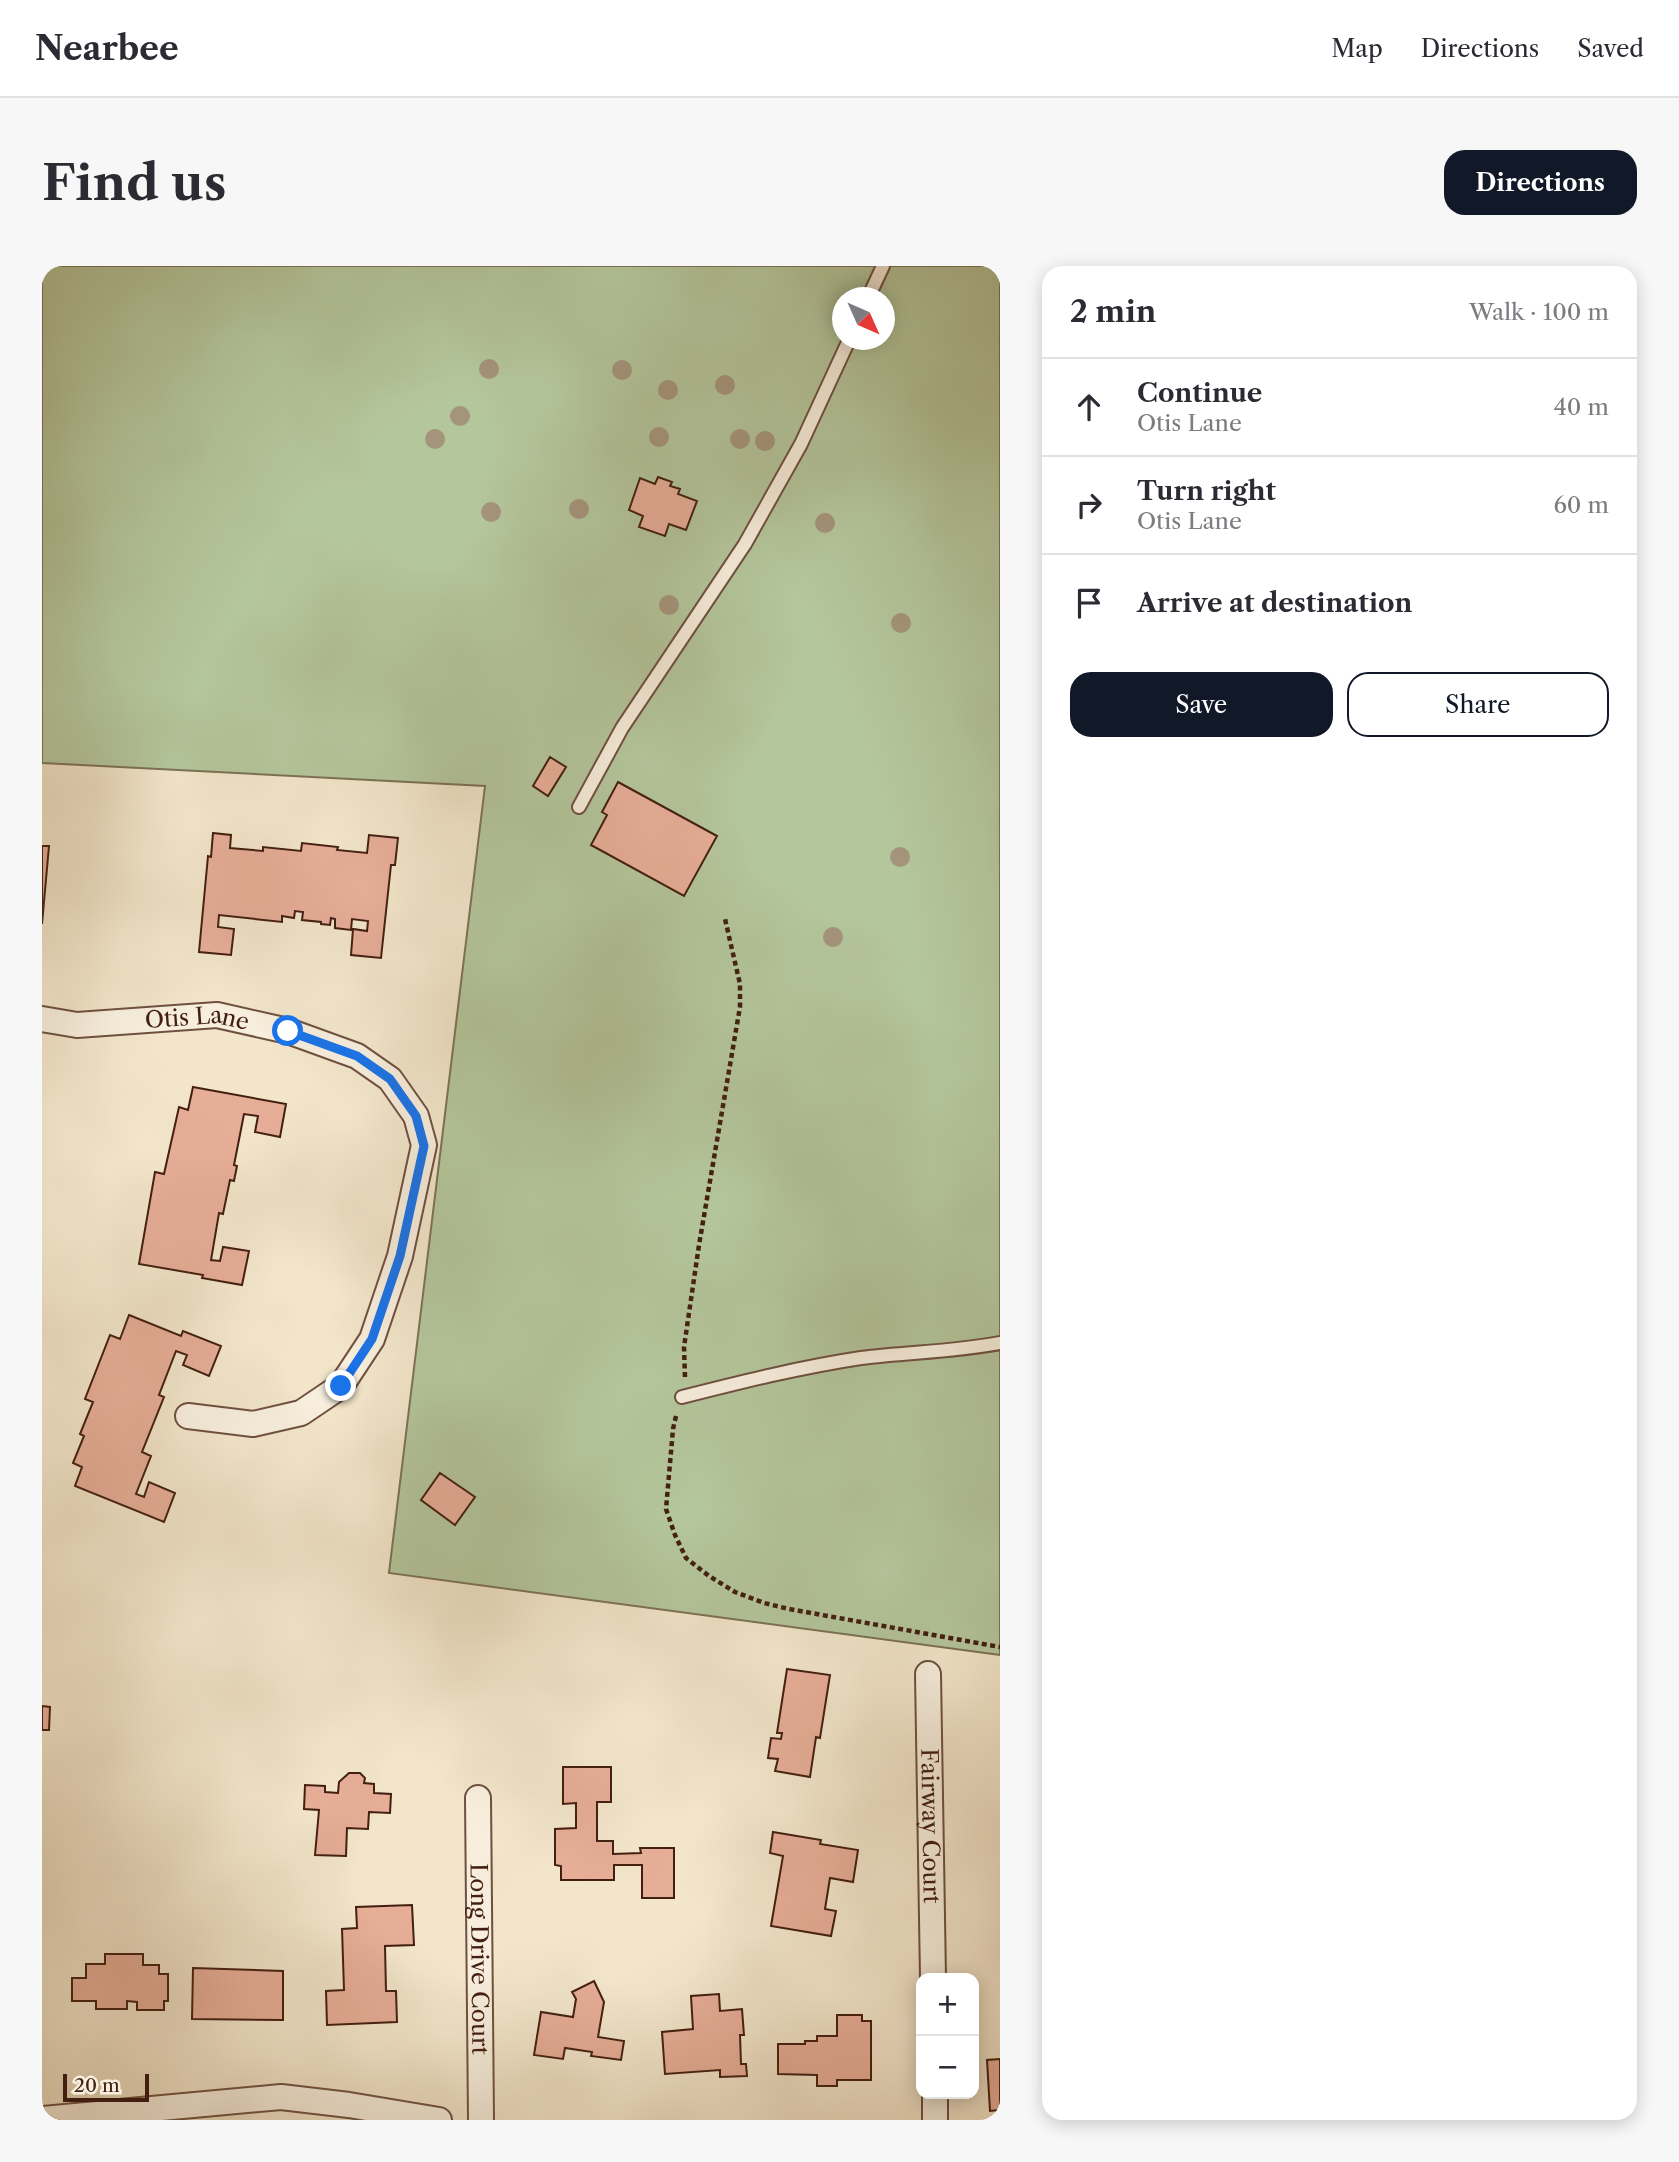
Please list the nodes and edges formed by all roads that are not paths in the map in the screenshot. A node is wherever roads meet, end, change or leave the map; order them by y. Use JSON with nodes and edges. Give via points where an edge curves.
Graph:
{"nodes":[{"id":1,"x":883,"y":266,"type":"edge"},
{"id":2,"x":873,"y":287,"type":"edge"},
{"id":3,"x":844,"y":350,"type":"edge"},
{"id":4,"x":579,"y":807,"type":"dead end"},
{"id":5,"x":42,"y":1019,"type":"edge"},
{"id":6,"x":1000,"y":1343,"type":"edge"},
{"id":7,"x":682,"y":1397,"type":"dead end"},
{"id":8,"x":188,"y":1416,"type":"dead end"},
{"id":9,"x":928,"y":1674,"type":"dead end"},
{"id":10,"x":478,"y":1798,"type":"dead end"},
{"id":11,"x":933,"y":1973,"type":"edge"},
{"id":12,"x":935,"y":2099,"type":"edge"},
{"id":13,"x":42,"y":2119,"type":"edge"},
{"id":14,"x":439,"y":2120,"type":"edge"},
{"id":15,"x":481,"y":2120,"type":"edge"},
{"id":16,"x":935,"y":2120,"type":"edge"}],
"edges":[{"from":1,"to":2,"type":"lane"},
{"from":3,"to":4,"type":"lane","via":[[801,444],[745,544],[622,728]]},
{"from":5,"to":8,"type":"street","name":"Otis Lane","via":[[77,1025],[217,1015],[288,1031],[357,1056],[390,1079],[416,1116],[424,1146],[400,1256],[372,1339],[341,1386],[301,1413],[253,1424]]},
{"from":6,"to":7,"type":"lane","via":[[861,1359]]},
{"from":9,"to":11,"type":"street","name":"Fairway Court"},
{"from":10,"to":15,"type":"street","name":"Long Drive Court"},
{"from":12,"to":16,"type":"street"},
{"from":13,"to":14,"type":"street","via":[[281,2097]]}]}
